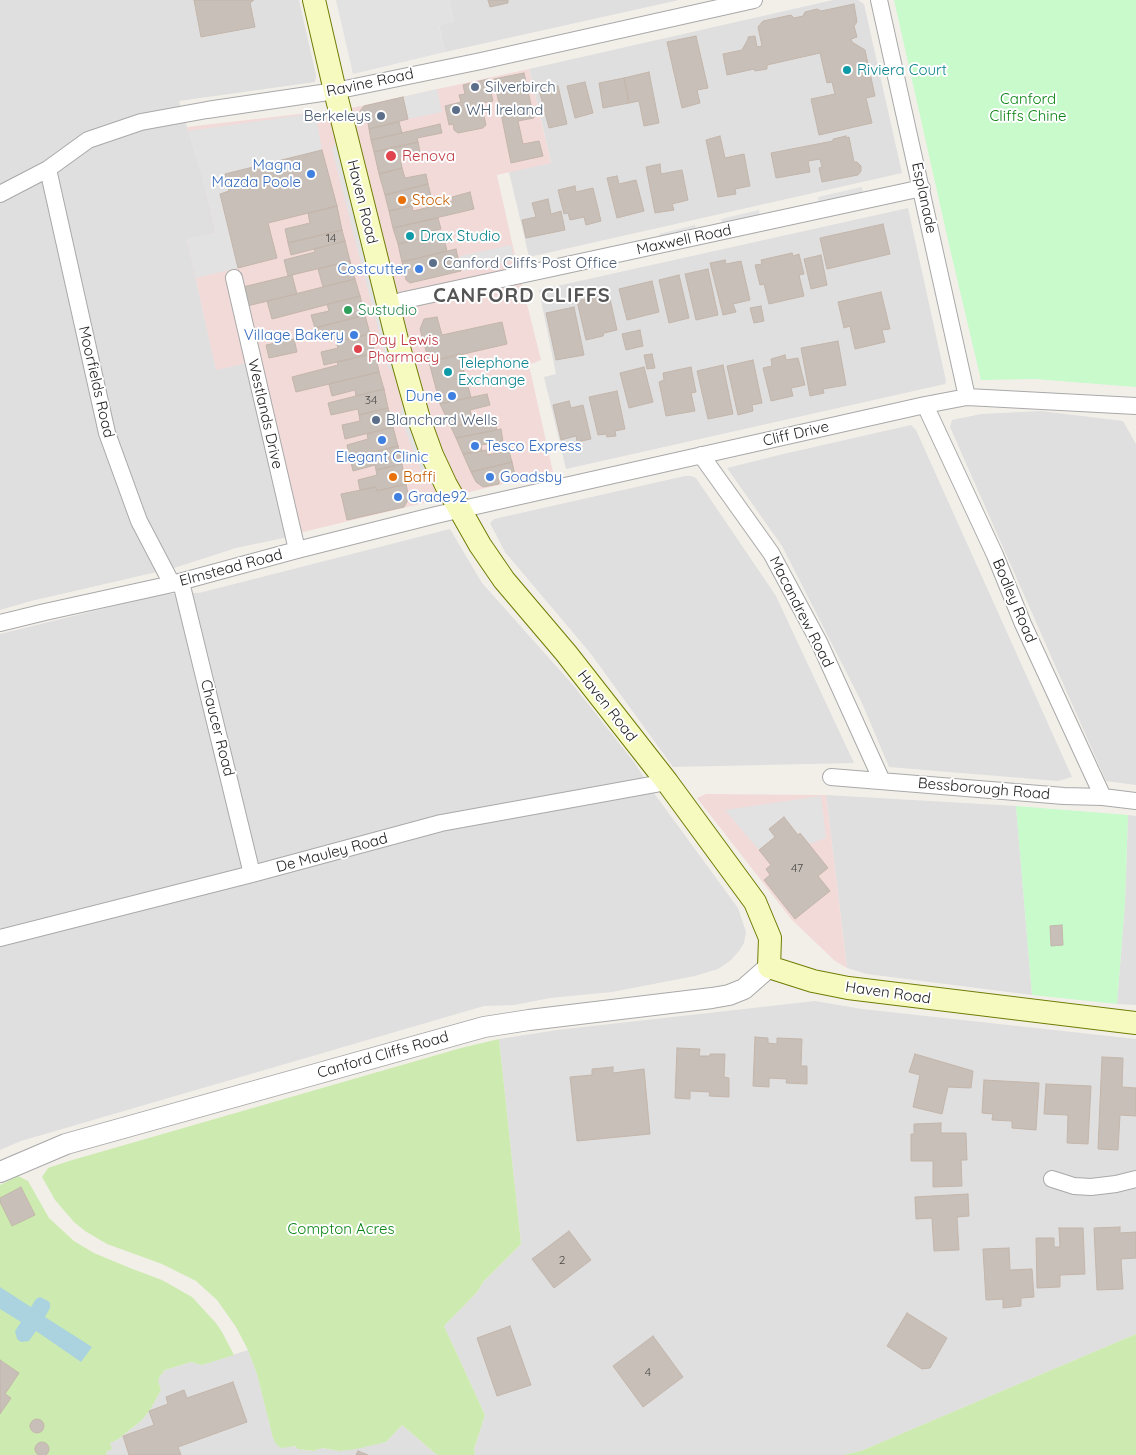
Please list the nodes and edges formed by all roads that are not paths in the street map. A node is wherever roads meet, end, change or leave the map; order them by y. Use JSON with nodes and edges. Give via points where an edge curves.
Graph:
{"nodes":[{"id":1,"x":314,"y":0,"type":"edge"},
{"id":2,"x":754,"y":0,"type":"edge"},
{"id":3,"x":879,"y":0,"type":"edge"},
{"id":4,"x":334,"y":91,"type":"junction"},
{"id":5,"x":48,"y":169,"type":"junction"},
{"id":6,"x":922,"y":188,"type":"junction"},
{"id":7,"x":0,"y":194,"type":"edge"},
{"id":8,"x":234,"y":278,"type":"dead end"},
{"id":9,"x":388,"y":304,"type":"junction"},
{"id":10,"x":967,"y":396,"type":"junction"},
{"id":11,"x":925,"y":405,"type":"junction"},
{"id":12,"x":1136,"y":406,"type":"edge"},
{"id":13,"x":701,"y":455,"type":"junction"},
{"id":14,"x":461,"y":509,"type":"junction"},
{"id":15,"x":296,"y":550,"type":"junction"},
{"id":16,"x":177,"y":583,"type":"junction"},
{"id":17,"x":0,"y":623,"type":"edge"},
{"id":18,"x":832,"y":777,"type":"dead end"},
{"id":19,"x":882,"y":781,"type":"junction"},
{"id":20,"x":667,"y":782,"type":"junction"},
{"id":21,"x":1103,"y":796,"type":"junction"},
{"id":22,"x":1136,"y":801,"type":"edge"},
{"id":23,"x":252,"y":874,"type":"junction"},
{"id":24,"x":0,"y":938,"type":"edge"},
{"id":25,"x":769,"y":967,"type":"junction"},
{"id":26,"x":1136,"y":1023,"type":"edge"},
{"id":27,"x":0,"y":1172,"type":"edge"},
{"id":28,"x":1052,"y":1179,"type":"dead end"},
{"id":29,"x":1136,"y":1179,"type":"edge"}],
"edges":[{"from":1,"to":4,"type":"main road","name":"Haven Road"},
{"from":2,"to":4,"type":"street","name":"Ravine Road"},
{"from":3,"to":6,"type":"street","name":"Esplanade"},
{"from":4,"to":5,"type":"street","name":"Ravine Road","via":[[141,122],[88,140]]},
{"from":4,"to":9,"type":"main road","name":"Haven Road"},
{"from":5,"to":7,"type":"street","name":"Ravine Road"},
{"from":5,"to":16,"type":"street","name":"Moorfields Road","via":[[107,433],[139,521]]},
{"from":6,"to":9,"type":"street","name":"Maxwell Road"},
{"from":6,"to":10,"type":"street","name":"Esplanade"},
{"from":8,"to":15,"type":"street","name":"Westlands Drive"},
{"from":9,"to":14,"type":"main road","name":"Haven Road","via":[[419,419],[432,455]]},
{"from":10,"to":11,"type":"street","name":"Cliff Drive"},
{"from":10,"to":12,"type":"street","name":"Cliff Drive"},
{"from":11,"to":13,"type":"street","name":"Cliff Drive"},
{"from":11,"to":21,"type":"street","name":"Bodley Road"},
{"from":13,"to":14,"type":"street","name":"Cliff Drive"},
{"from":13,"to":19,"type":"street","name":"Macandrew Road","via":[[771,552],[819,642]]},
{"from":14,"to":15,"type":"street","name":"Elmstead Road"},
{"from":14,"to":20,"type":"main road","name":"Haven Road","via":[[504,580]]},
{"from":15,"to":16,"type":"street","name":"Elmstead Road"},
{"from":16,"to":17,"type":"street","name":"Elmstead Road"},
{"from":16,"to":23,"type":"street","name":"Chaucer Road"},
{"from":18,"to":19,"type":"street","name":"Bessborough Road"},
{"from":19,"to":21,"type":"street","name":"Bessborough Road","via":[[1064,796]]},
{"from":20,"to":23,"type":"street","name":"De Mauley Road","via":[[441,823]]},
{"from":20,"to":25,"type":"main road","name":"Haven Road","via":[[756,902],[770,938]]},
{"from":21,"to":22,"type":"street","name":"Bessborough Road"},
{"from":23,"to":24,"type":"street","name":"De Mauley Road"},
{"from":25,"to":26,"type":"main road","name":"Haven Road","via":[[848,988]]},
{"from":25,"to":27,"type":"street","name":"Canford Cliffs Road","via":[[744,989],[729,994],[484,1027],[66,1144]]},
{"from":28,"to":29,"type":"street","via":[[1091,1187]]}]}
